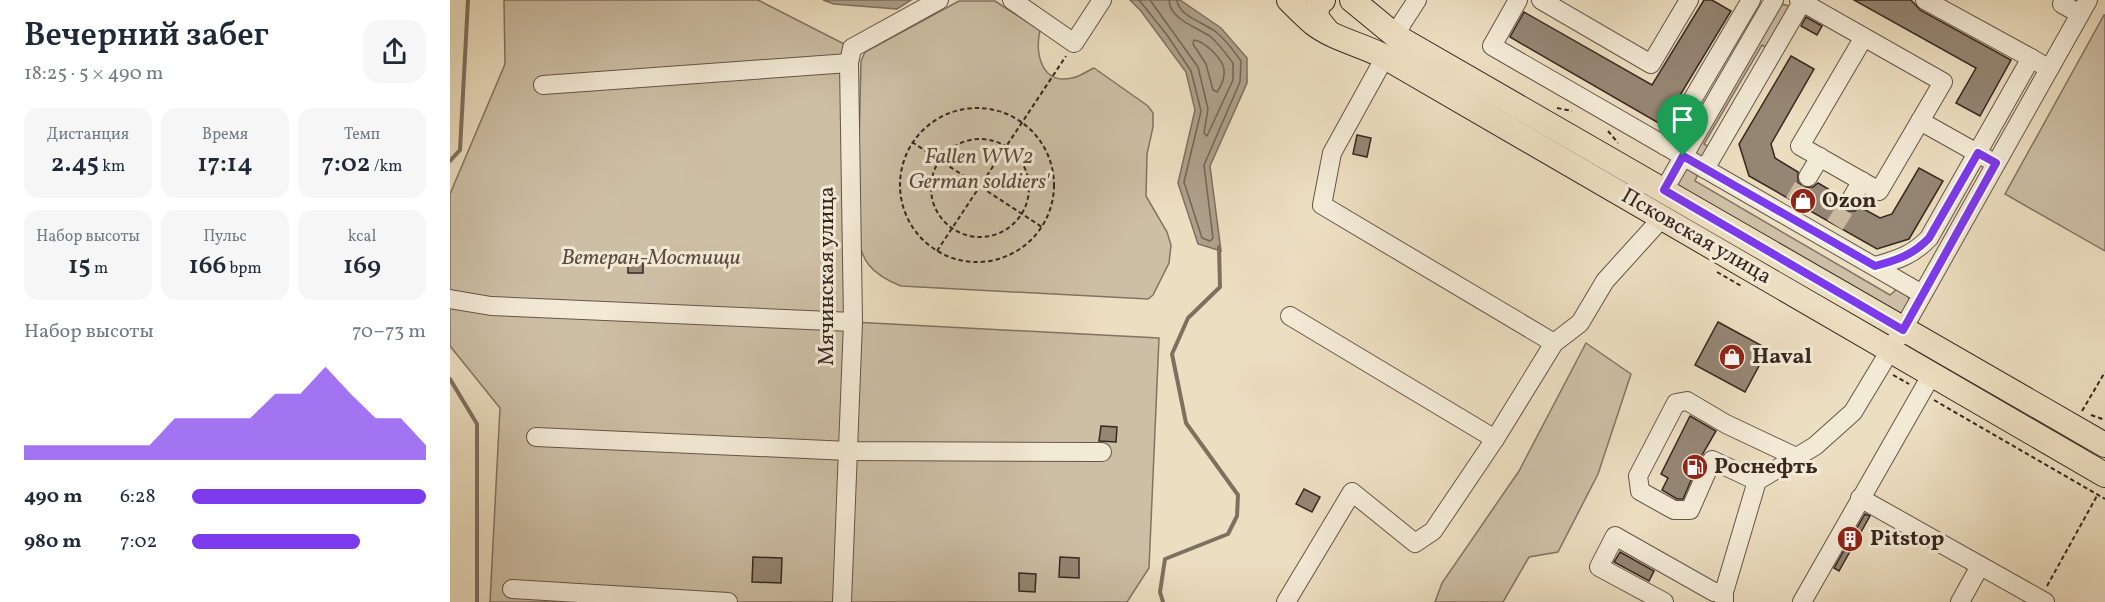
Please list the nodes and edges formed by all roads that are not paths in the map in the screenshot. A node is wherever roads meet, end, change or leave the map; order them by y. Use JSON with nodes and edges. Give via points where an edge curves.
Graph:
{"nodes":[{"id":1,"x":939,"y":0,"type":"edge"},
{"id":2,"x":1012,"y":0,"type":"edge"},
{"id":3,"x":1102,"y":0,"type":"edge"},
{"id":4,"x":1289,"y":0,"type":"edge"},
{"id":5,"x":1323,"y":0,"type":"edge"},
{"id":6,"x":1352,"y":0,"type":"edge"},
{"id":7,"x":1417,"y":0,"type":"edge"},
{"id":8,"x":1518,"y":0,"type":"edge"},
{"id":9,"x":1541,"y":0,"type":"edge"},
{"id":10,"x":1689,"y":0,"type":"edge"},
{"id":11,"x":1751,"y":0,"type":"edge"},
{"id":12,"x":1774,"y":0,"type":"edge"},
{"id":13,"x":1925,"y":0,"type":"edge"},
{"id":14,"x":2093,"y":0,"type":"edge"},
{"id":15,"x":1801,"y":1,"type":"edge"},
{"id":16,"x":2060,"y":1,"type":"edge"},
{"id":17,"x":2105,"y":6,"type":"edge"},
{"id":18,"x":2084,"y":7,"type":"edge"},
{"id":19,"x":1328,"y":32,"type":"junction"},
{"id":20,"x":1863,"y":37,"type":"junction"},
{"id":21,"x":1391,"y":47,"type":"junction"},
{"id":22,"x":2031,"y":58,"type":"junction"},
{"id":23,"x":849,"y":63,"type":"junction"},
{"id":24,"x":2049,"y":69,"type":"junction"},
{"id":25,"x":543,"y":85,"type":"dead end"},
{"id":26,"x":1920,"y":121,"type":"junction"},
{"id":27,"x":1665,"y":146,"type":"junction"},
{"id":28,"x":1978,"y":153,"type":"junction"},
{"id":29,"x":1683,"y":156,"type":"junction"},
{"id":30,"x":1820,"y":157,"type":"junction"},
{"id":31,"x":1996,"y":163,"type":"junction"},
{"id":32,"x":1705,"y":169,"type":"junction"},
{"id":33,"x":1808,"y":177,"type":"tunnel mouth"},
{"id":34,"x":1862,"y":181,"type":"junction"},
{"id":35,"x":1664,"y":190,"type":"junction"},
{"id":36,"x":1850,"y":201,"type":"tunnel mouth"},
{"id":37,"x":1662,"y":218,"type":"junction"},
{"id":38,"x":1875,"y":266,"type":"junction"},
{"id":39,"x":1922,"y":294,"type":"junction"},
{"id":40,"x":450,"y":299,"type":"edge"},
{"id":41,"x":1290,"y":316,"type":"dead end"},
{"id":42,"x":853,"y":322,"type":"junction"},
{"id":43,"x":1897,"y":340,"type":"junction"},
{"id":44,"x":1554,"y":344,"type":"junction"},
{"id":45,"x":1932,"y":374,"type":"junction"},
{"id":46,"x":536,"y":437,"type":"dead end"},
{"id":47,"x":1495,"y":439,"type":"junction"},
{"id":48,"x":2105,"y":446,"type":"edge"},
{"id":49,"x":849,"y":451,"type":"junction"},
{"id":50,"x":1102,"y":452,"type":"dead end"},
{"id":51,"x":1798,"y":458,"type":"junction"},
{"id":52,"x":1757,"y":481,"type":"junction"},
{"id":53,"x":2102,"y":483,"type":"edge"},
{"id":54,"x":1860,"y":498,"type":"junction"},
{"id":55,"x":1980,"y":566,"type":"junction"},
{"id":56,"x":512,"y":589,"type":"dead end"},
{"id":57,"x":1724,"y":597,"type":"edge"},
{"id":58,"x":2042,"y":601,"type":"edge"},
{"id":59,"x":728,"y":602,"type":"edge"},
{"id":60,"x":842,"y":602,"type":"edge"},
{"id":61,"x":1286,"y":602,"type":"edge"},
{"id":62,"x":1664,"y":602,"type":"edge"},
{"id":63,"x":1802,"y":602,"type":"edge"},
{"id":64,"x":1959,"y":602,"type":"edge"}],
"edges":[{"from":1,"to":23,"type":"street","via":[[852,48]]},
{"from":2,"to":3,"type":"street","via":[[1074,43]]},
{"from":4,"to":19,"type":"main road","name":"Псковская улица","via":[[1313,24]]},
{"from":5,"to":19,"type":"main road","via":[[1318,3],[1316,17]]},
{"from":6,"to":21,"type":"main road","name":"Псковская улица"},
{"from":7,"to":21,"type":"street"},
{"from":8,"to":27,"type":"street","via":[[1492,46]]},
{"from":9,"to":10,"type":"street","via":[[1652,64]]},
{"from":11,"to":27,"type":"street"},
{"from":12,"to":29,"type":"street"},
{"from":13,"to":22,"type":"street"},
{"from":14,"to":17,"type":"street"},
{"from":15,"to":20,"type":"street"},
{"from":15,"to":32,"type":"street"},
{"from":16,"to":18,"type":"street"},
{"from":18,"to":24,"type":"street"},
{"from":19,"to":21,"type":"main road","name":"Псковская улица","via":[[1365,46]]},
{"from":20,"to":26,"type":"street","via":[[1943,82]]},
{"from":20,"to":30,"type":"street","via":[[1800,146]]},
{"from":21,"to":35,"type":"main road","name":"Псковская улица"},
{"from":21,"to":37,"type":"main road","name":"Псковская улица"},
{"from":21,"to":44,"type":"street","via":[[1332,153],[1322,205]]},
{"from":22,"to":24,"type":"street"},
{"from":22,"to":28,"type":"street"},
{"from":23,"to":25,"type":"street"},
{"from":23,"to":42,"type":"street","name":"Мячинская улица"},
{"from":24,"to":31,"type":"street"},
{"from":26,"to":28,"type":"street"},
{"from":26,"to":34,"type":"street","via":[[1879,191]]},
{"from":27,"to":29,"type":"street"},
{"from":28,"to":31,"type":"street"},
{"from":28,"to":38,"type":"street","via":[[1929,238],[1904,258]]},
{"from":29,"to":32,"type":"street"},
{"from":29,"to":35,"type":"street"},
{"from":30,"to":33,"type":"street"},
{"from":30,"to":34,"type":"street"},
{"from":31,"to":39,"type":"street"},
{"from":32,"to":38,"type":"street","via":[[1789,208],[1831,232]]},
{"from":34,"to":36,"type":"street"},
{"from":35,"to":43,"type":"main road","name":"Псковская улица"},
{"from":37,"to":43,"type":"main road","name":"Псковская улица"},
{"from":37,"to":44,"type":"street","via":[[1605,281],[1580,323]]},
{"from":38,"to":39,"type":"street"},
{"from":39,"to":43,"type":"street"},
{"from":40,"to":42,"type":"street","via":[[491,306]]},
{"from":41,"to":47,"type":"street"},
{"from":42,"to":49,"type":"street","name":"Мячинская улица"},
{"from":43,"to":45,"type":"main road","name":"Псковская улица"},
{"from":43,"to":48,"type":"main road","name":"Псковская улица"},
{"from":43,"to":51,"type":"street","via":[[1853,412]]},
{"from":44,"to":47,"type":"street"},
{"from":45,"to":53,"type":"main road","name":"Псковская улица","via":[[2044,439]]},
{"from":45,"to":54,"type":"street"},
{"from":46,"to":49,"type":"street"},
{"from":47,"to":61,"type":"street","via":[[1433,531],[1415,543],[1352,492]]},
{"from":49,"to":50,"type":"street"},
{"from":49,"to":60,"type":"street","name":"Мячинская улица"},
{"from":51,"to":52,"type":"street"},
{"from":51,"to":52,"type":"street","via":[[1687,401],[1676,403],[1638,476],[1640,490],[1674,510],[1690,510],[1712,460]]},
{"from":52,"to":57,"type":"street"},
{"from":54,"to":55,"type":"street"},
{"from":54,"to":63,"type":"street"},
{"from":55,"to":58,"type":"street"},
{"from":55,"to":64,"type":"street"},
{"from":56,"to":59,"type":"street"},
{"from":57,"to":62,"type":"street","via":[[1615,536],[1599,567]]}]}
